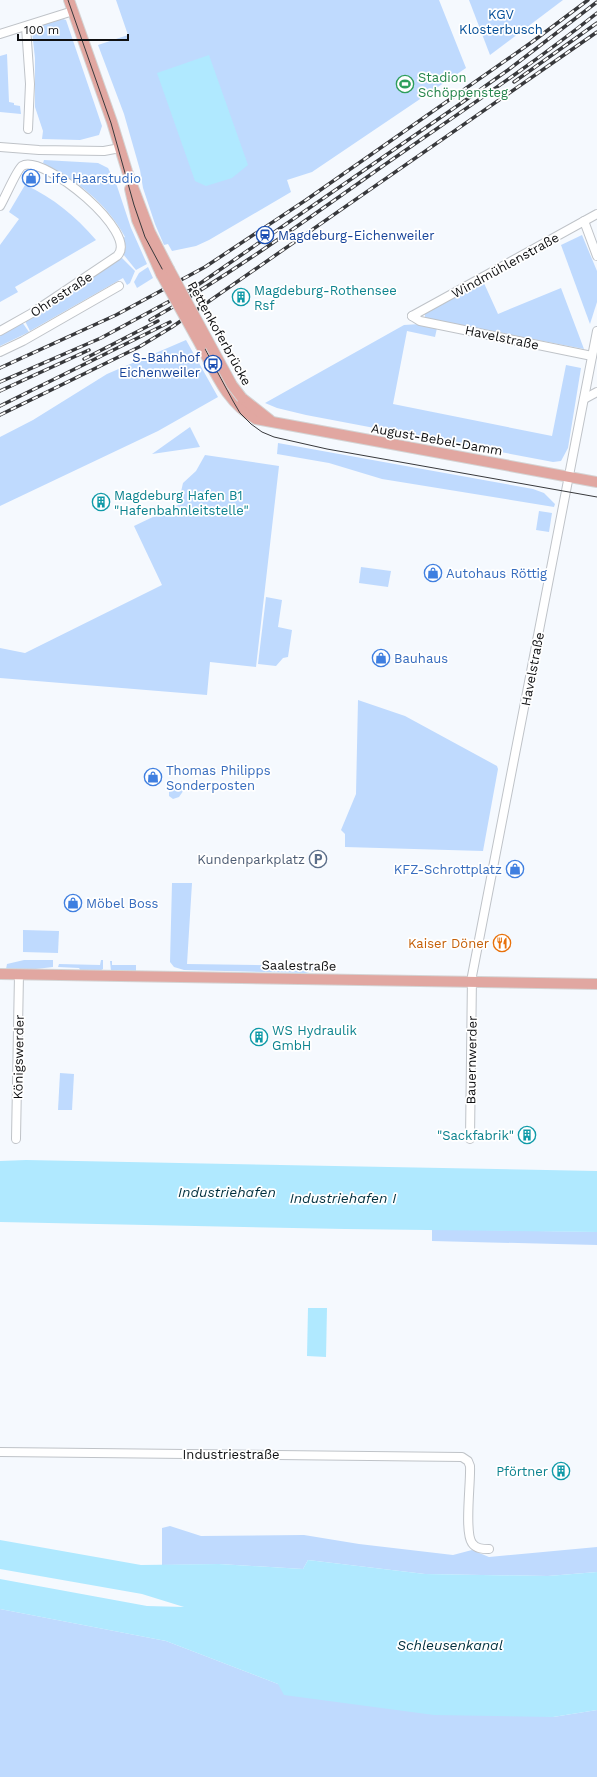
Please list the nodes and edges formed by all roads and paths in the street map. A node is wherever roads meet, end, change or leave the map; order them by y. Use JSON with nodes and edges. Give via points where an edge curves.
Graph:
{"nodes":[{"id":1,"x":70,"y":0,"type":"edge"},
{"id":2,"x":73,"y":11,"type":"junction"},
{"id":3,"x":26,"y":27,"type":"junction"},
{"id":4,"x":0,"y":34,"type":"edge"},
{"id":5,"x":28,"y":129,"type":"dead end"},
{"id":6,"x":0,"y":147,"type":"edge"},
{"id":7,"x":120,"y":148,"type":"junction"},
{"id":8,"x":0,"y":206,"type":"edge"},
{"id":9,"x":597,"y":214,"type":"edge"},
{"id":10,"x":584,"y":221,"type":"junction"},
{"id":11,"x":597,"y":256,"type":"edge"},
{"id":12,"x":119,"y":286,"type":"dead end"},
{"id":13,"x":412,"y":316,"type":"joint"},
{"id":14,"x":0,"y":331,"type":"edge"},
{"id":15,"x":597,"y":331,"type":"edge"},
{"id":16,"x":0,"y":352,"type":"edge"},
{"id":17,"x":592,"y":356,"type":"junction"},
{"id":18,"x":597,"y":392,"type":"edge"},
{"id":19,"x":584,"y":399,"type":"junction"},
{"id":20,"x":248,"y":409,"type":"joint"},
{"id":21,"x":568,"y":477,"type":"junction"},
{"id":22,"x":597,"y":482,"type":"edge"},
{"id":23,"x":0,"y":974,"type":"edge"},
{"id":24,"x":19,"y":974,"type":"junction"},
{"id":25,"x":472,"y":982,"type":"junction"},
{"id":26,"x":597,"y":984,"type":"edge"},
{"id":27,"x":16,"y":1139,"type":"dead end"},
{"id":28,"x":470,"y":1139,"type":"dead end"},
{"id":29,"x":0,"y":1452,"type":"edge"},
{"id":30,"x":489,"y":1549,"type":"dead end"}],
"edges":[{"from":1,"to":2,"type":"main road","name":"Pettenkoferbrücke"},
{"from":2,"to":3,"type":"street"},
{"from":2,"to":7,"type":"main road","name":"Pettenkoferbrücke"},
{"from":3,"to":4,"type":"street"},
{"from":3,"to":5,"type":"street","via":[[30,84]]},
{"from":6,"to":7,"type":"street","via":[[104,151]]},
{"from":7,"to":20,"type":"main road","name":"Pettenkoferbrücke","bridge":true,"via":[[136,220],[165,271],[224,389]]},
{"from":8,"to":14,"type":"street","name":"Ohrestraße","via":[[21,167],[28,164],[37,166],[69,184],[95,205],[118,236],[122,246],[120,253],[73,287]]},
{"from":9,"to":10,"type":"street","name":"Windmühlenstraße"},
{"from":10,"to":11,"type":"street"},
{"from":10,"to":13,"type":"street","name":"Windmühlenstraße"},
{"from":12,"to":16,"type":"street","name":"Ohrestraße"},
{"from":13,"to":17,"type":"street","name":"Havelstraße","via":[[420,320]]},
{"from":15,"to":17,"type":"street","name":"Havelstraße"},
{"from":17,"to":19,"type":"street","name":"Havelstraße"},
{"from":18,"to":19,"type":"street"},
{"from":19,"to":21,"type":"street","name":"Havelstraße"},
{"from":20,"to":21,"type":"main road","name":"August-Bebel-Damm","via":[[256,419]]},
{"from":21,"to":22,"type":"main road","name":"August-Bebel-Damm"},
{"from":21,"to":25,"type":"street","name":"Havelstraße"},
{"from":23,"to":24,"type":"main road","name":"Saalestraße"},
{"from":24,"to":25,"type":"main road","name":"Saalestraße"},
{"from":24,"to":27,"type":"street","name":"Königswerder"},
{"from":25,"to":26,"type":"main road","name":"Saalestraße"},
{"from":25,"to":28,"type":"street","name":"Bauernwerder"},
{"from":29,"to":30,"type":"street","name":"Industriestraße","via":[[462,1457],[468,1461],[470,1468],[470,1540],[476,1547]]}]}
